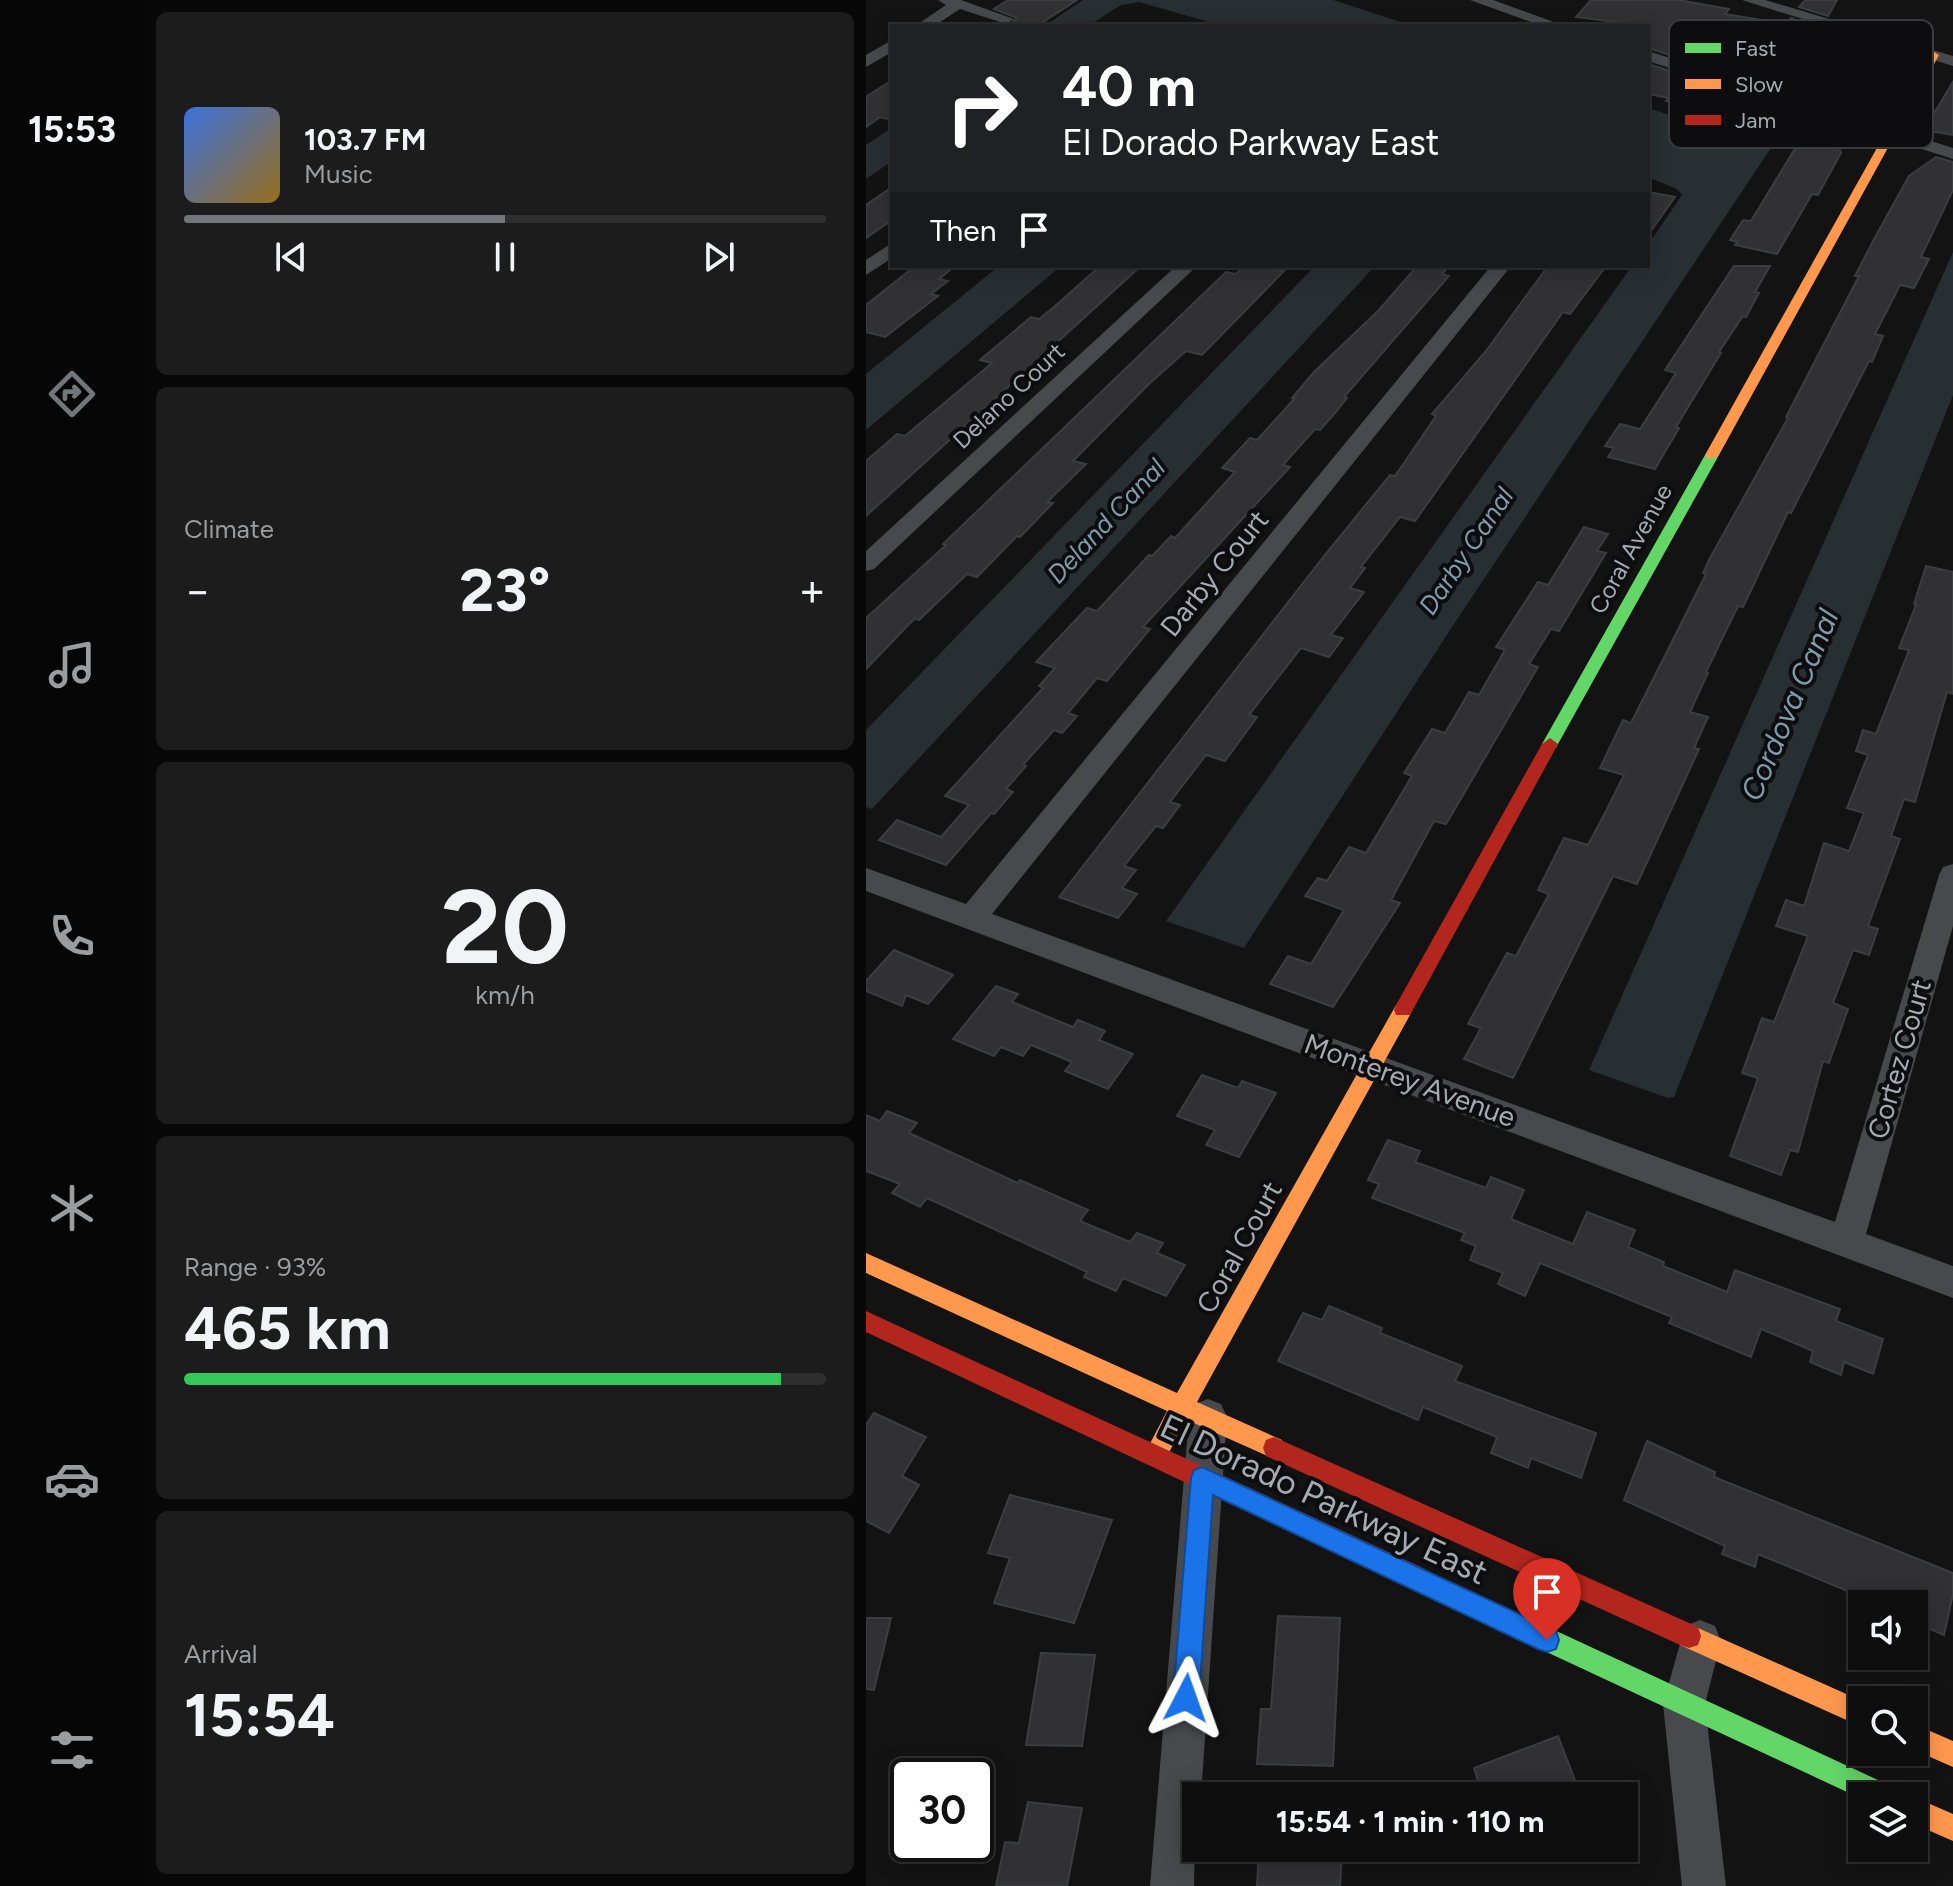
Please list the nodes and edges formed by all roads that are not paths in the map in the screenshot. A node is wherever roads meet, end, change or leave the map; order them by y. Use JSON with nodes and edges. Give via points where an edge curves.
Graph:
{"nodes":[{"id":1,"x":1478,"y":0,"type":"edge"},
{"id":2,"x":1749,"y":0,"type":"edge"},
{"id":3,"x":952,"y":2,"type":"edge"},
{"id":4,"x":1006,"y":19,"type":"dead end"},
{"id":5,"x":1816,"y":20,"type":"edge"},
{"id":6,"x":925,"y":24,"type":"edge"},
{"id":7,"x":1551,"y":24,"type":"edge"},
{"id":8,"x":890,"y":46,"type":"edge"},
{"id":9,"x":1934,"y":55,"type":"edge"},
{"id":10,"x":1650,"y":57,"type":"edge"},
{"id":11,"x":1953,"y":61,"type":"edge"},
{"id":12,"x":866,"y":62,"type":"edge"},
{"id":13,"x":1669,"y":63,"type":"edge"},
{"id":14,"x":1882,"y":148,"type":"edge"},
{"id":15,"x":1932,"y":148,"type":"edge"},
{"id":16,"x":1953,"y":154,"type":"edge"},
{"id":17,"x":890,"y":251,"type":"edge"},
{"id":18,"x":1185,"y":268,"type":"edge"},
{"id":19,"x":1499,"y":268,"type":"edge"},
{"id":20,"x":866,"y":269,"type":"edge"},
{"id":21,"x":866,"y":564,"type":"edge"},
{"id":22,"x":1953,"y":875,"type":"edge"},
{"id":23,"x":866,"y":879,"type":"edge"},
{"id":24,"x":972,"y":917,"type":"junction"},
{"id":25,"x":1372,"y":1067,"type":"junction"},
{"id":26,"x":1846,"y":1243,"type":"junction"},
{"id":27,"x":866,"y":1263,"type":"edge"},
{"id":28,"x":1953,"y":1282,"type":"edge"},
{"id":29,"x":866,"y":1321,"type":"edge"},
{"id":30,"x":1196,"y":1412,"type":"junction"},
{"id":31,"x":1155,"y":1455,"type":"junction"},
{"id":32,"x":1202,"y":1478,"type":"junction"},
{"id":33,"x":1700,"y":1641,"type":"junction"},
{"id":34,"x":1684,"y":1704,"type":"junction"},
{"id":35,"x":1848,"y":1708,"type":"edge"},
{"id":36,"x":1928,"y":1743,"type":"edge"},
{"id":37,"x":1953,"y":1754,"type":"edge"},
{"id":38,"x":1854,"y":1782,"type":"edge"},
{"id":39,"x":1928,"y":1816,"type":"edge"},
{"id":40,"x":1953,"y":1828,"type":"edge"},
{"id":41,"x":1172,"y":1886,"type":"edge"},
{"id":42,"x":1704,"y":1886,"type":"edge"}],
"edges":[{"from":1,"to":7,"type":"street"},
{"from":2,"to":5,"type":"street"},
{"from":3,"to":4,"type":"street"},
{"from":3,"to":6,"type":"street"},
{"from":8,"to":12,"type":"street"},
{"from":9,"to":11,"type":"street"},
{"from":10,"to":13,"type":"street"},
{"from":14,"to":25,"type":"street","name":"Coral Avenue"},
{"from":15,"to":16,"type":"street"},
{"from":17,"to":20,"type":"street"},
{"from":18,"to":21,"type":"street","name":"Delano Court"},
{"from":19,"to":24,"type":"street","name":"Darby Court"},
{"from":22,"to":26,"type":"street","name":"Cortez Court"},
{"from":23,"to":24,"type":"street","name":"Monterey Avenue"},
{"from":24,"to":25,"type":"street","name":"Monterey Avenue"},
{"from":25,"to":26,"type":"street","name":"Monterey Avenue"},
{"from":25,"to":30,"type":"street","name":"Coral Court"},
{"from":26,"to":28,"type":"street","name":"Monterey Avenue"},
{"from":27,"to":30,"type":"street","name":"El Dorado Parkway East"},
{"from":29,"to":31,"type":"street","name":"El Dorado Parkway East"},
{"from":30,"to":31,"type":"street","name":"Coral Court"},
{"from":30,"to":32,"type":"street"},
{"from":30,"to":33,"type":"street","name":"El Dorado Parkway East"},
{"from":31,"to":32,"type":"street","name":"El Dorado Parkway East"},
{"from":32,"to":34,"type":"street","name":"El Dorado Parkway East"},
{"from":32,"to":41,"type":"street"},
{"from":33,"to":34,"type":"street"},
{"from":33,"to":35,"type":"street","name":"El Dorado Parkway East"},
{"from":34,"to":38,"type":"street","name":"El Dorado Parkway East"},
{"from":34,"to":42,"type":"street"},
{"from":36,"to":37,"type":"street"},
{"from":39,"to":40,"type":"street"}]}
